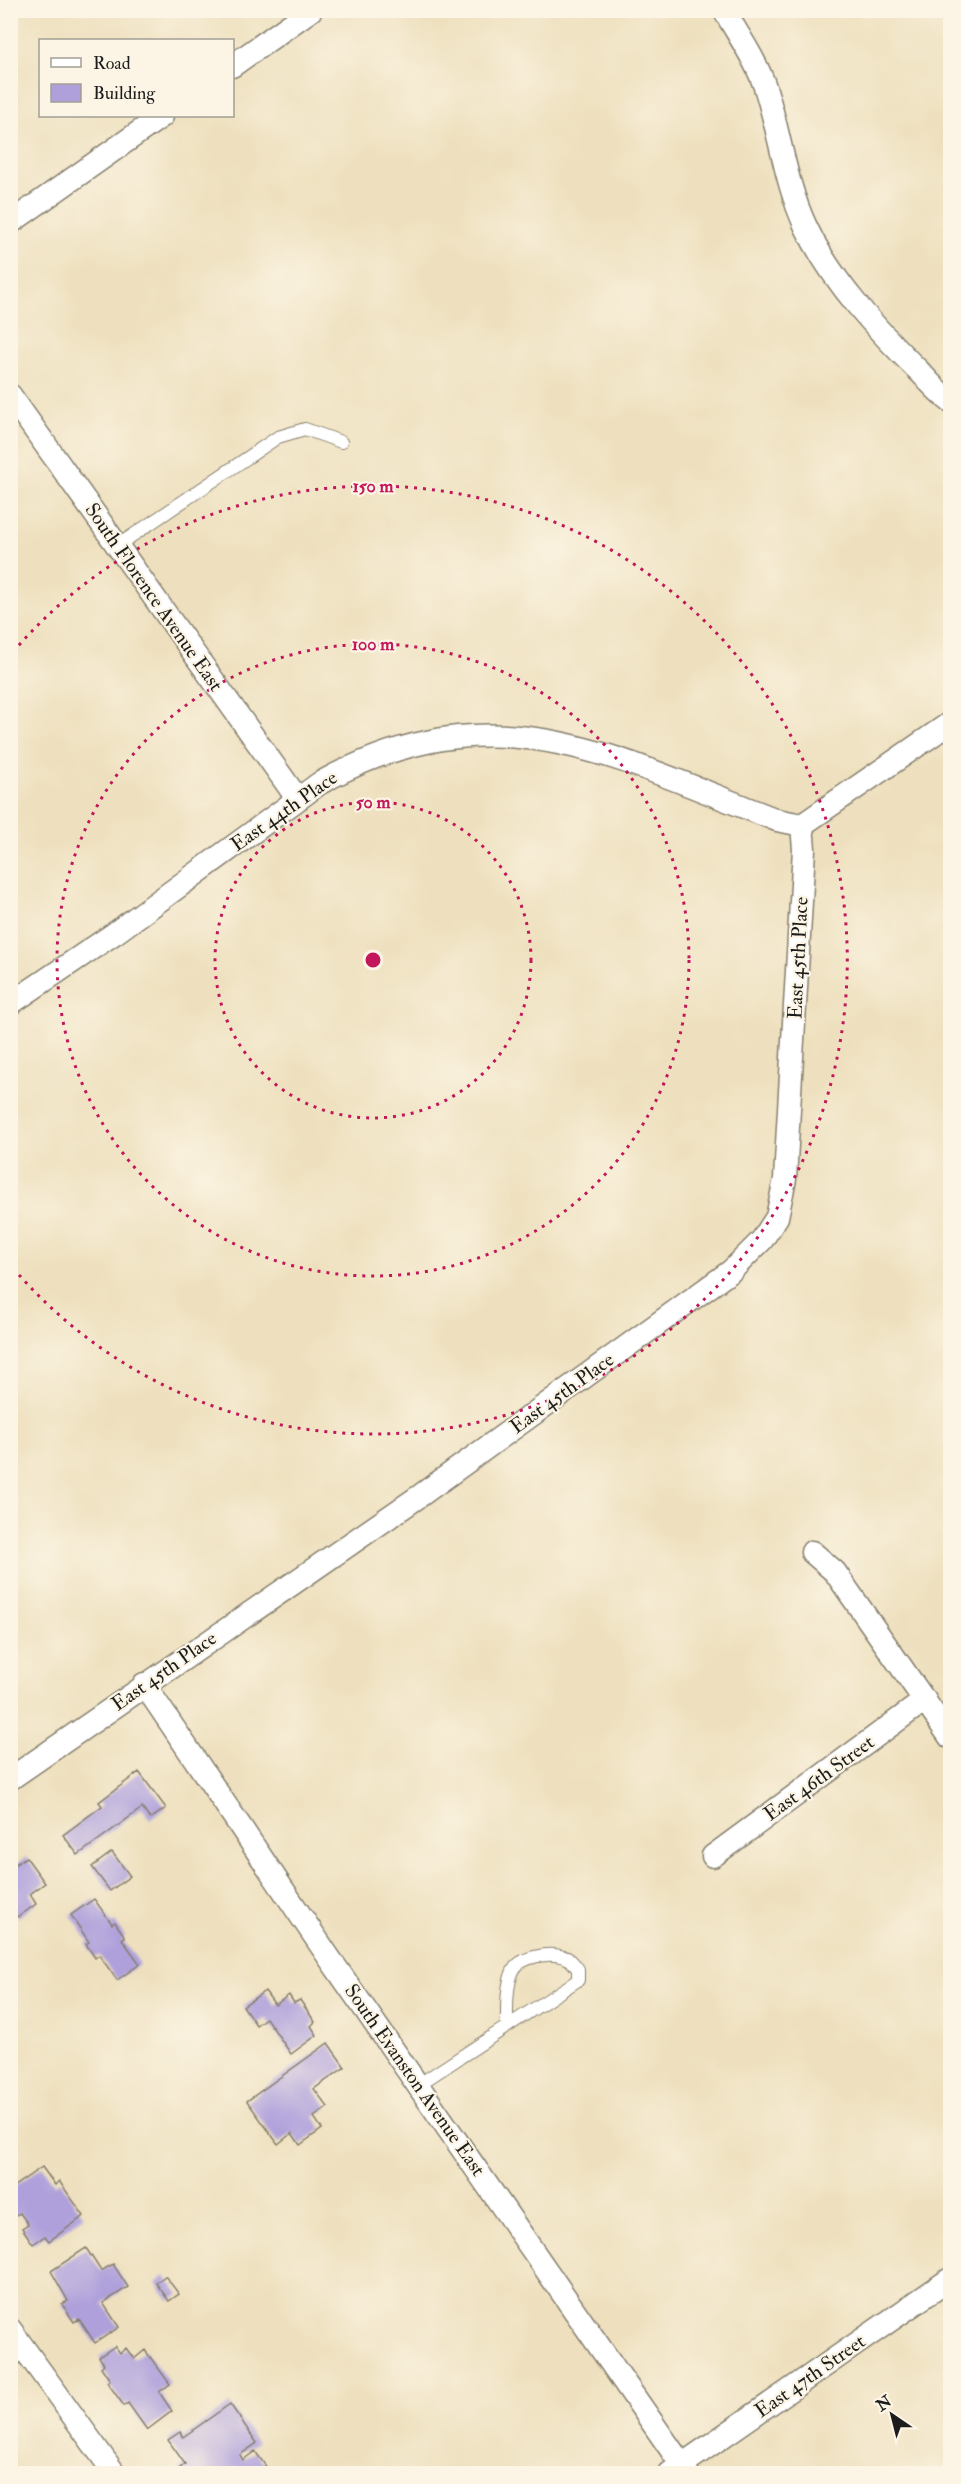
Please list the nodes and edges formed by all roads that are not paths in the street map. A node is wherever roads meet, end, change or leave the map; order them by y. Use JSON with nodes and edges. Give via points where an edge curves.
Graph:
{"nodes":[{"id":1,"x":311,"y":10,"type":"edge"},
{"id":2,"x":724,"y":10,"type":"edge"},
{"id":3,"x":234,"y":65,"type":"edge"},
{"id":4,"x":161,"y":117,"type":"edge"},
{"id":5,"x":10,"y":223,"type":"edge"},
{"id":6,"x":10,"y":395,"type":"edge"},
{"id":7,"x":951,"y":401,"type":"edge"},
{"id":8,"x":341,"y":442,"type":"dead end"},
{"id":9,"x":117,"y":546,"type":"junction"},
{"id":10,"x":951,"y":723,"type":"edge"},
{"id":11,"x":297,"y":798,"type":"junction"},
{"id":12,"x":802,"y":825,"type":"junction"},
{"id":13,"x":10,"y":1004,"type":"edge"},
{"id":14,"x":812,"y":1552,"type":"dead end"},
{"id":15,"x":144,"y":1684,"type":"junction"},
{"id":16,"x":925,"y":1700,"type":"junction"},
{"id":17,"x":951,"y":1737,"type":"edge"},
{"id":18,"x":10,"y":1779,"type":"edge"},
{"id":19,"x":713,"y":1856,"type":"dead end"},
{"id":20,"x":507,"y":2026,"type":"junction"},
{"id":21,"x":418,"y":2085,"type":"junction"},
{"id":22,"x":951,"y":2278,"type":"edge"},
{"id":23,"x":10,"y":2329,"type":"edge"},
{"id":24,"x":680,"y":2470,"type":"edge"},
{"id":25,"x":115,"y":2474,"type":"edge"}],
"edges":[{"from":1,"to":3,"type":"street"},
{"from":2,"to":7,"type":"street","via":[[765,86],[787,175],[806,227],[830,268],[864,312]]},
{"from":4,"to":5,"type":"street"},
{"from":6,"to":9,"type":"street","name":"South Florence Avenue East"},
{"from":8,"to":9,"type":"lane","via":[[304,429],[278,436]]},
{"from":9,"to":11,"type":"street","name":"South Florence Avenue East"},
{"from":10,"to":12,"type":"street"},
{"from":11,"to":12,"type":"street","name":"East 44th Place","via":[[355,764],[388,750],[437,739],[525,736],[604,753],[777,820]]},
{"from":11,"to":13,"type":"street","name":"East 44th Place","via":[[115,933]]},
{"from":12,"to":15,"type":"street","name":"East 45th Place","via":[[804,849],[785,1179],[777,1217],[762,1240],[731,1271],[431,1488]]},
{"from":14,"to":16,"type":"street","via":[[835,1572]]},
{"from":15,"to":18,"type":"street","name":"East 45th Place"},
{"from":15,"to":21,"type":"street","name":"South Evanston Avenue East"},
{"from":16,"to":17,"type":"street"},
{"from":16,"to":19,"type":"street","name":"East 46th Street"},
{"from":20,"to":20,"type":"lane","via":[[578,1980],[578,1969],[567,1957],[551,1954],[524,1960],[513,1969]]},
{"from":20,"to":21,"type":"lane"},
{"from":21,"to":24,"type":"street","name":"South Evanston Avenue East"},
{"from":22,"to":24,"type":"street","name":"East 47th Street"},
{"from":23,"to":25,"type":"street"}]}
